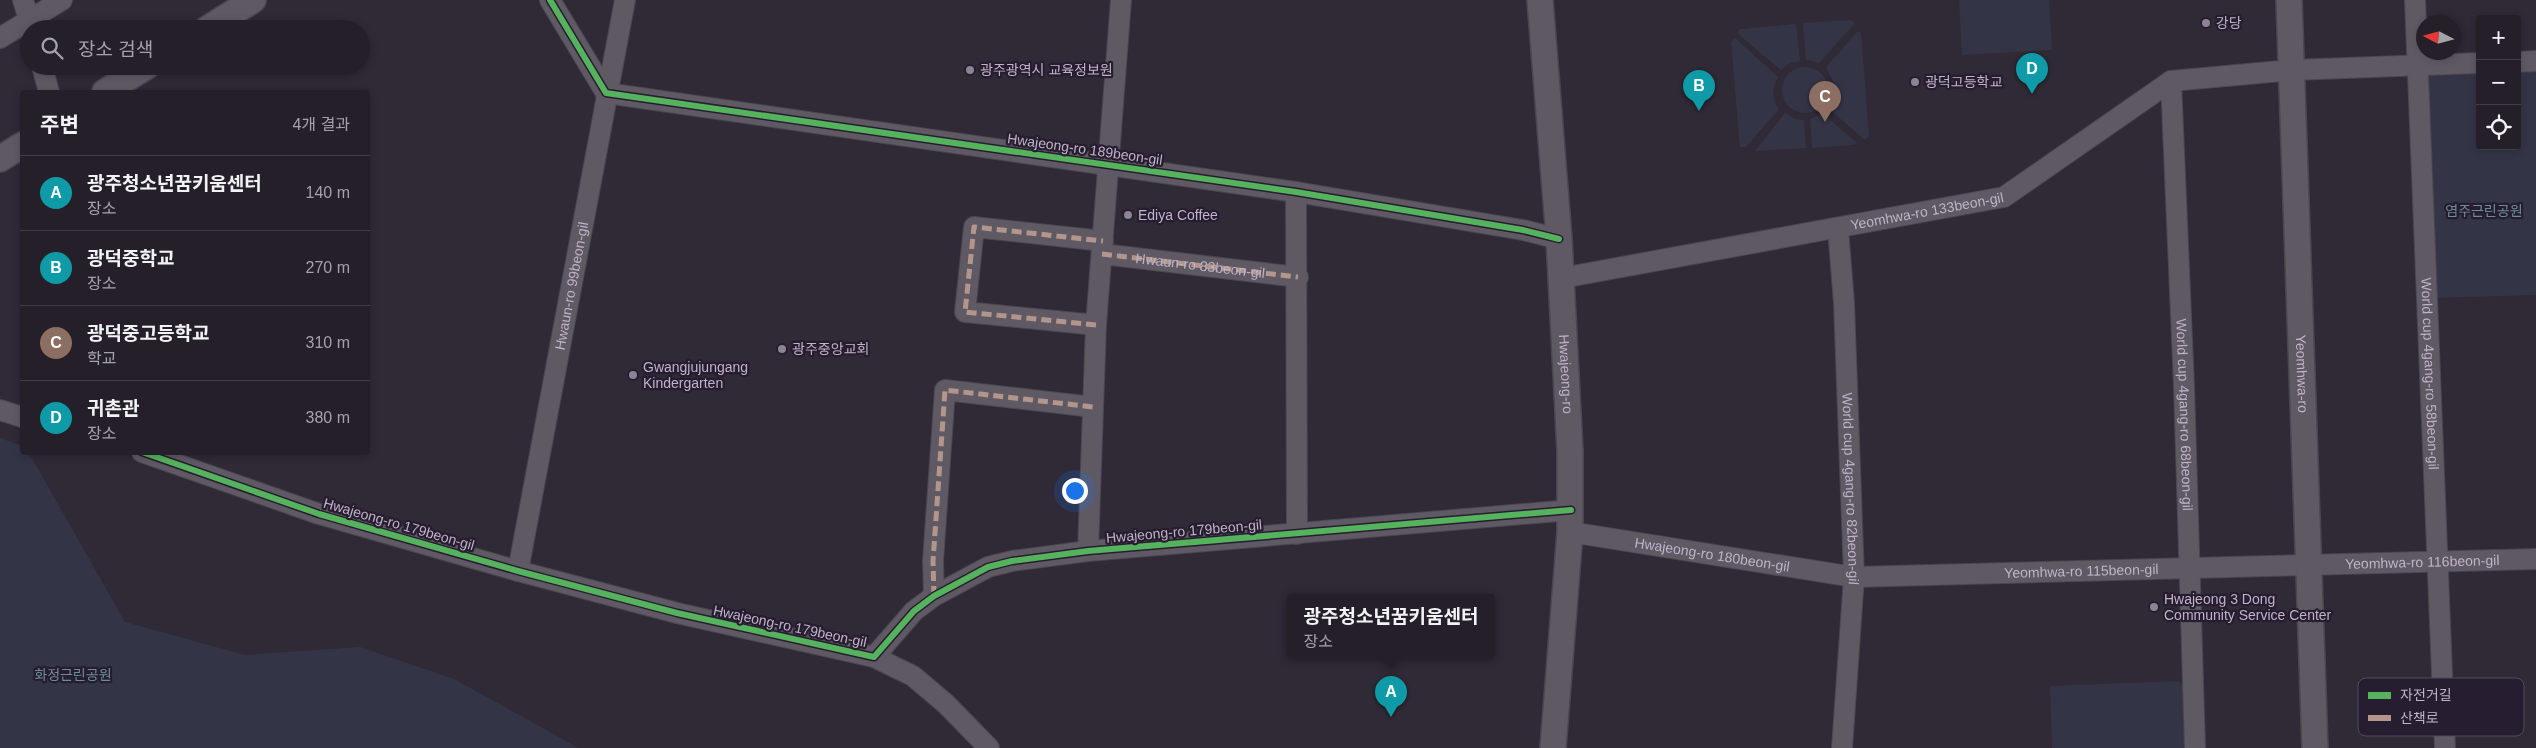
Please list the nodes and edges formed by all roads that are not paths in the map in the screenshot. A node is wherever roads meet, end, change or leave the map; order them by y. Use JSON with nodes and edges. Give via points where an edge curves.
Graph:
{"nodes":[{"id":1,"x":23,"y":0,"type":"edge"},
{"id":2,"x":62,"y":0,"type":"edge"},
{"id":3,"x":253,"y":0,"type":"edge"},
{"id":4,"x":550,"y":0,"type":"edge"},
{"id":5,"x":625,"y":0,"type":"edge"},
{"id":6,"x":1121,"y":0,"type":"edge"},
{"id":7,"x":1540,"y":0,"type":"edge"},
{"id":8,"x":2289,"y":0,"type":"edge"},
{"id":9,"x":2415,"y":0,"type":"edge"},
{"id":10,"x":29,"y":20,"type":"edge"},
{"id":11,"x":37,"y":20,"type":"edge"},
{"id":12,"x":221,"y":20,"type":"edge"},
{"id":13,"x":20,"y":30,"type":"edge"},
{"id":14,"x":0,"y":38,"type":"edge"},
{"id":15,"x":2536,"y":61,"type":"edge"},
{"id":16,"x":2521,"y":62,"type":"edge"},
{"id":17,"x":2476,"y":63,"type":"edge"},
{"id":18,"x":2418,"y":66,"type":"junction"},
{"id":19,"x":2292,"y":70,"type":"junction"},
{"id":20,"x":44,"y":75,"type":"edge"},
{"id":21,"x":132,"y":75,"type":"edge"},
{"id":22,"x":2171,"y":81,"type":"junction"},
{"id":23,"x":48,"y":90,"type":"edge"},
{"id":24,"x":108,"y":90,"type":"edge"},
{"id":25,"x":606,"y":92,"type":"junction"},
{"id":26,"x":20,"y":146,"type":"edge"},
{"id":27,"x":0,"y":159,"type":"edge"},
{"id":28,"x":1109,"y":165,"type":"junction"},
{"id":29,"x":1296,"y":192,"type":"junction"},
{"id":30,"x":1838,"y":230,"type":"junction"},
{"id":31,"x":1559,"y":239,"type":"junction"},
{"id":32,"x":1102,"y":247,"type":"junction"},
{"id":33,"x":1298,"y":277,"type":"junction"},
{"id":34,"x":1562,"y":278,"type":"junction"},
{"id":35,"x":1096,"y":325,"type":"junction"},
{"id":36,"x":1092,"y":408,"type":"junction"},
{"id":37,"x":0,"y":410,"type":"edge"},
{"id":38,"x":20,"y":416,"type":"edge"},
{"id":39,"x":155,"y":455,"type":"edge"},
{"id":40,"x":1571,"y":521,"type":"junction"},
{"id":41,"x":1297,"y":534,"type":"junction"},
{"id":42,"x":1088,"y":551,"type":"junction"},
{"id":43,"x":2536,"y":559,"type":"edge"},
{"id":44,"x":2438,"y":563,"type":"junction"},
{"id":45,"x":2308,"y":564,"type":"junction"},
{"id":46,"x":2190,"y":568,"type":"junction"},
{"id":47,"x":518,"y":571,"type":"junction"},
{"id":48,"x":1854,"y":577,"type":"junction"},
{"id":49,"x":934,"y":596,"type":"junction"},
{"id":50,"x":874,"y":657,"type":"junction"},
{"id":51,"x":2442,"y":678,"type":"edge"},
{"id":52,"x":982,"y":745,"type":"edge"},
{"id":53,"x":1553,"y":748,"type":"edge"},
{"id":54,"x":1842,"y":748,"type":"edge"},
{"id":55,"x":2195,"y":748,"type":"edge"},
{"id":56,"x":2315,"y":748,"type":"edge"}],
"edges":[{"from":1,"to":10,"type":"street"},
{"from":2,"to":11,"type":"street"},
{"from":3,"to":12,"type":"street"},
{"from":4,"to":25,"type":"street"},
{"from":5,"to":25,"type":"street","name":"Hwaun-ro 99beon-gil"},
{"from":6,"to":28,"type":"street"},
{"from":7,"to":31,"type":"street","name":"Hwajeong-ro"},
{"from":8,"to":19,"type":"street","name":"Yeomhwa-ro"},
{"from":9,"to":18,"type":"street","name":"World cup 4gang-ro 58beon-gil"},
{"from":13,"to":14,"type":"street"},
{"from":15,"to":16,"type":"street"},
{"from":17,"to":18,"type":"street","name":"Yeomhwa-ro 133beon-gil"},
{"from":18,"to":19,"type":"street","name":"Yeomhwa-ro 133beon-gil"},
{"from":18,"to":44,"type":"street","name":"World cup 4gang-ro 58beon-gil"},
{"from":19,"to":22,"type":"street","name":"Yeomhwa-ro 133beon-gil"},
{"from":19,"to":45,"type":"street","name":"Yeomhwa-ro"},
{"from":20,"to":23,"type":"street"},
{"from":21,"to":24,"type":"street"},
{"from":22,"to":30,"type":"street","name":"Yeomhwa-ro 133beon-gil","via":[[2004,198]]},
{"from":22,"to":46,"type":"street","name":"World cup 4gang-ro 68beon-gil"},
{"from":25,"to":28,"type":"street","name":"Hwajeong-ro 189beon-gil"},
{"from":25,"to":47,"type":"street","name":"Hwaun-ro 99beon-gil"},
{"from":26,"to":27,"type":"street"},
{"from":28,"to":29,"type":"street","name":"Hwajeong-ro 189beon-gil"},
{"from":28,"to":32,"type":"street"},
{"from":29,"to":31,"type":"street","name":"Hwajeong-ro 189beon-gil","via":[[1523,230]]},
{"from":29,"to":33,"type":"street"},
{"from":30,"to":34,"type":"street","name":"Yeomhwa-ro 133beon-gil"},
{"from":30,"to":48,"type":"street","name":"World cup 4gang-ro 82beon-gil","via":[[1844,303]]},
{"from":31,"to":34,"type":"street","name":"Hwajeong-ro"},
{"from":32,"to":33,"type":"street","name":"Hwaun-ro 83beon-gil"},
{"from":32,"to":35,"type":"street"},
{"from":32,"to":35,"type":"street","name":"Hwaun-ro 83beon-gil","via":[[974,227],[965,312]]},
{"from":33,"to":41,"type":"street"},
{"from":34,"to":40,"type":"street","name":"Hwajeong-ro"},
{"from":35,"to":36,"type":"street"},
{"from":36,"to":42,"type":"street"},
{"from":36,"to":49,"type":"street","via":[[945,390],[933,561]]},
{"from":37,"to":38,"type":"street"},
{"from":39,"to":47,"type":"street","name":"Hwajeong-ro 179beon-gil","via":[[319,514]]},
{"from":40,"to":41,"type":"street","name":"Hwajeong-ro 179beon-gil"},
{"from":40,"to":48,"type":"street","name":"Hwajeong-ro 180beon-gil"},
{"from":40,"to":53,"type":"street","name":"Hwajeong-ro"},
{"from":41,"to":42,"type":"street","name":"Hwajeong-ro 179beon-gil"},
{"from":42,"to":49,"type":"street","name":"Hwajeong-ro 179beon-gil","via":[[988,567]]},
{"from":43,"to":44,"type":"street","name":"Yeomhwa-ro 116beon-gil"},
{"from":44,"to":45,"type":"street","name":"Yeomhwa-ro 116beon-gil"},
{"from":44,"to":51,"type":"street","name":"World cup 4gang-ro 58beon-gil"},
{"from":45,"to":46,"type":"street","name":"Yeomhwa-ro 115beon-gil"},
{"from":45,"to":56,"type":"street","name":"Yeomhwa-ro"},
{"from":46,"to":48,"type":"street","name":"Yeomhwa-ro 115beon-gil"},
{"from":46,"to":55,"type":"street","name":"World cup 4gang-ro 68beon-gil"},
{"from":47,"to":50,"type":"street","name":"Hwajeong-ro 179beon-gil","via":[[686,616]]},
{"from":48,"to":54,"type":"street","name":"World cup 4gang-ro 82beon-gil"},
{"from":49,"to":50,"type":"street","name":"Hwajeong-ro 179beon-gil","via":[[914,610]]},
{"from":50,"to":52,"type":"street","via":[[913,676],[946,704]]}]}
